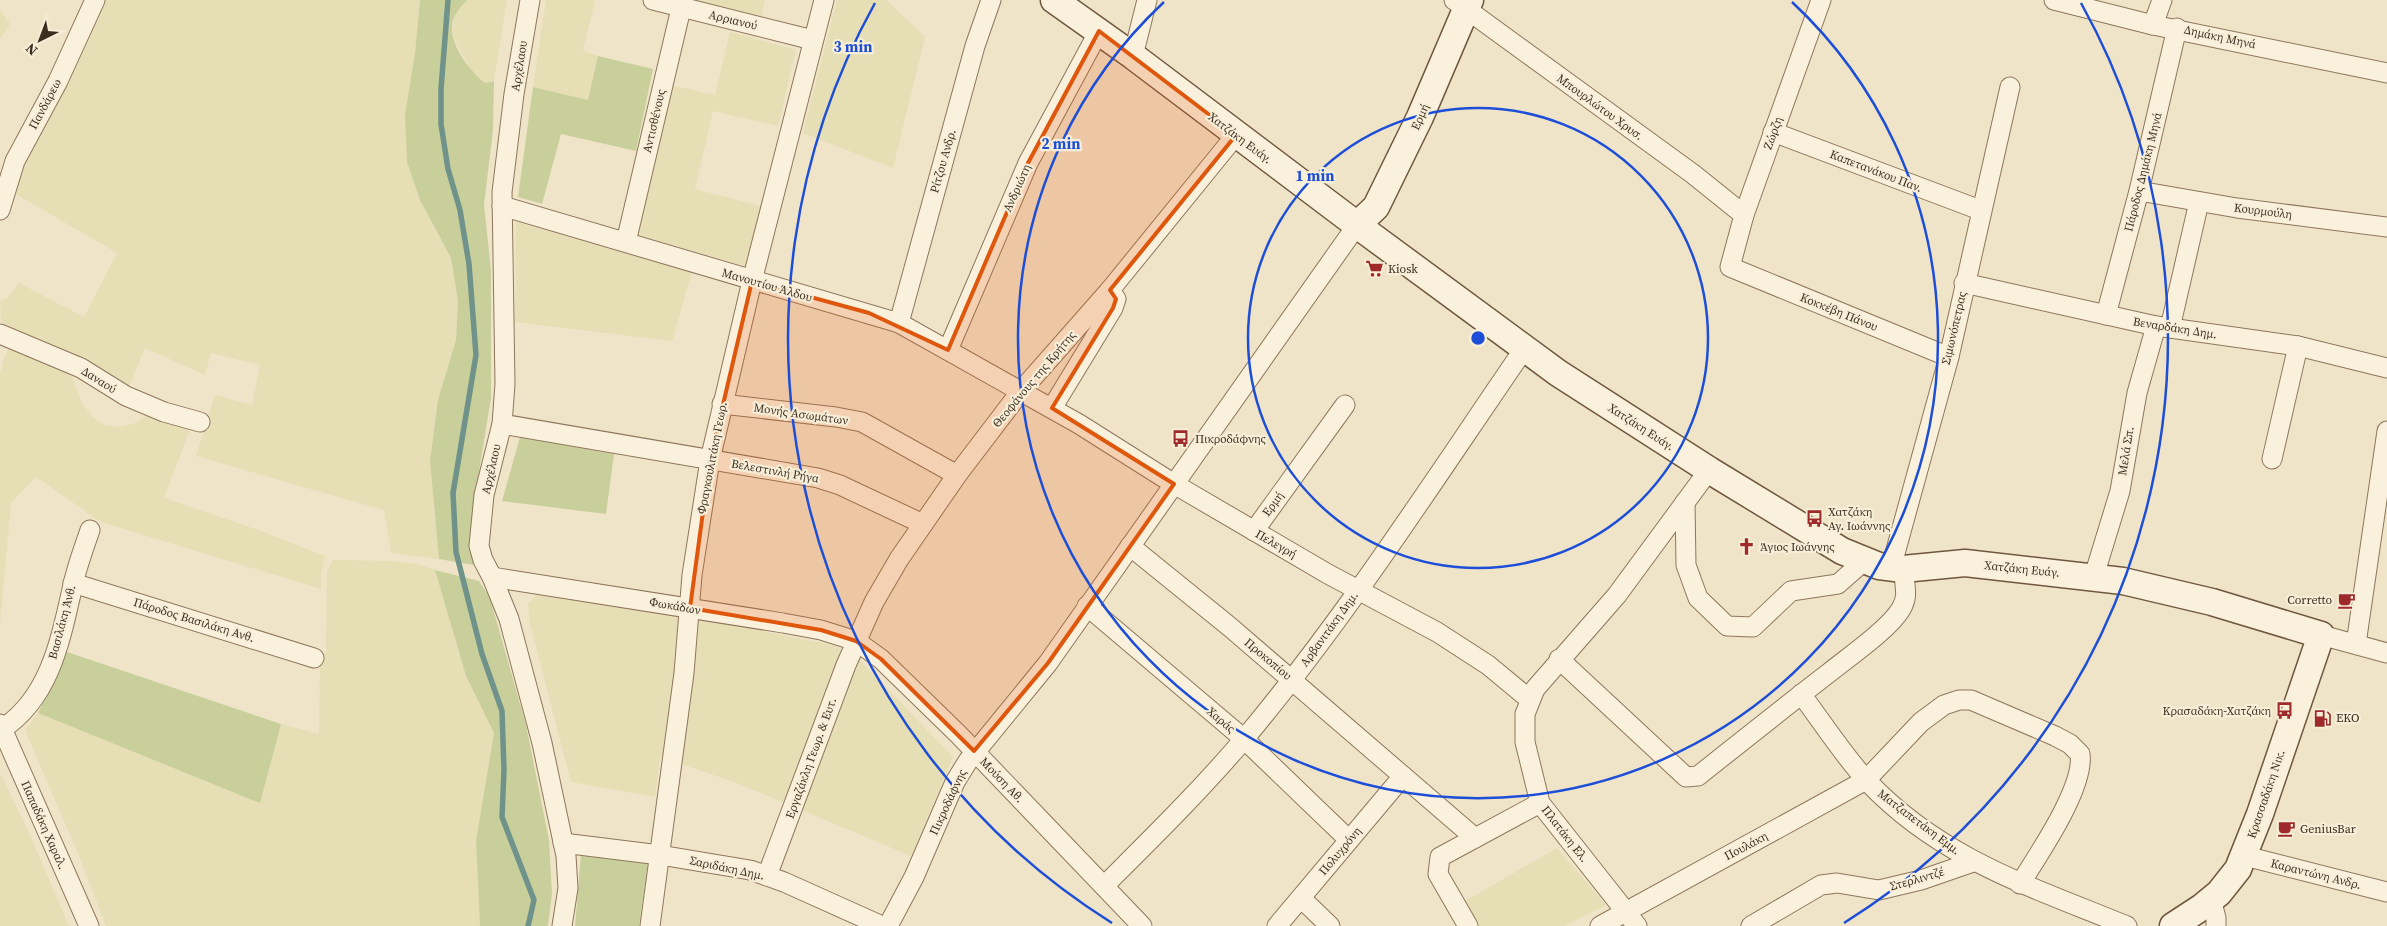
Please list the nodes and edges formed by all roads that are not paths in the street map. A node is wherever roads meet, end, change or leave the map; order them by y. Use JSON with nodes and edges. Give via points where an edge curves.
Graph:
{"nodes":[{"id":1,"x":95,"y":0,"type":"edge"},
{"id":2,"x":530,"y":0,"type":"edge"},
{"id":3,"x":653,"y":0,"type":"edge"},
{"id":4,"x":824,"y":0,"type":"edge"},
{"id":5,"x":991,"y":0,"type":"edge"},
{"id":6,"x":1054,"y":0,"type":"edge"},
{"id":7,"x":1147,"y":0,"type":"edge"},
{"id":8,"x":1821,"y":0,"type":"edge"},
{"id":9,"x":2054,"y":0,"type":"edge"},
{"id":10,"x":2162,"y":0,"type":"edge"},
{"id":11,"x":682,"y":3,"type":"edge"},
{"id":12,"x":1463,"y":3,"type":"edge"},
{"id":13,"x":2153,"y":25,"type":"junction"},
{"id":14,"x":2177,"y":28,"type":"junction"},
{"id":15,"x":1099,"y":31,"type":"junction"},
{"id":16,"x":813,"y":40,"type":"junction"},
{"id":17,"x":1133,"y":56,"type":"junction"},
{"id":18,"x":2387,"y":72,"type":"edge"},
{"id":19,"x":2010,"y":87,"type":"dead end"},
{"id":20,"x":1772,"y":132,"type":"junction"},
{"id":21,"x":1236,"y":135,"type":"junction"},
{"id":22,"x":2139,"y":191,"type":"junction"},
{"id":23,"x":2199,"y":202,"type":"junction"},
{"id":24,"x":502,"y":206,"type":"junction"},
{"id":25,"x":0,"y":210,"type":"edge"},
{"id":26,"x":1980,"y":210,"type":"junction"},
{"id":27,"x":1744,"y":215,"type":"junction"},
{"id":28,"x":1356,"y":225,"type":"junction"},
{"id":29,"x":2387,"y":227,"type":"edge"},
{"id":30,"x":626,"y":242,"type":"junction"},
{"id":31,"x":1730,"y":267,"type":"joint"},
{"id":32,"x":752,"y":281,"type":"junction"},
{"id":33,"x":1964,"y":283,"type":"junction"},
{"id":34,"x":1110,"y":290,"type":"junction"},
{"id":35,"x":2106,"y":315,"type":"junction"},
{"id":36,"x":899,"y":323,"type":"junction"},
{"id":37,"x":2163,"y":327,"type":"junction"},
{"id":38,"x":0,"y":334,"type":"edge"},
{"id":39,"x":2298,"y":346,"type":"junction"},
{"id":40,"x":1524,"y":349,"type":"junction"},
{"id":41,"x":948,"y":350,"type":"junction"},
{"id":42,"x":1949,"y":357,"type":"junction"},
{"id":43,"x":2387,"y":368,"type":"edge"},
{"id":44,"x":1021,"y":390,"type":"junction"},
{"id":45,"x":722,"y":404,"type":"junction"},
{"id":46,"x":1345,"y":405,"type":"dead end"},
{"id":47,"x":1052,"y":408,"type":"junction"},
{"id":48,"x":200,"y":422,"type":"dead end"},
{"id":49,"x":502,"y":424,"type":"junction"},
{"id":50,"x":2387,"y":431,"type":"edge"},
{"id":51,"x":2272,"y":459,"type":"dead end"},
{"id":52,"x":710,"y":460,"type":"junction"},
{"id":53,"x":1709,"y":470,"type":"junction"},
{"id":54,"x":956,"y":475,"type":"junction"},
{"id":55,"x":1174,"y":484,"type":"junction"},
{"id":56,"x":1685,"y":502,"type":"junction"},
{"id":57,"x":923,"y":524,"type":"junction"},
{"id":58,"x":90,"y":530,"type":"dead end"},
{"id":59,"x":1254,"y":531,"type":"junction"},
{"id":60,"x":1130,"y":546,"type":"junction"},
{"id":61,"x":1864,"y":561,"type":"junction"},
{"id":62,"x":1898,"y":568,"type":"junction"},
{"id":63,"x":2094,"y":576,"type":"junction"},
{"id":64,"x":492,"y":577,"type":"junction"},
{"id":65,"x":73,"y":582,"type":"junction"},
{"id":66,"x":1358,"y":590,"type":"junction"},
{"id":67,"x":1087,"y":606,"type":"junction"},
{"id":68,"x":690,"y":608,"type":"junction"},
{"id":69,"x":2321,"y":635,"type":"junction"},
{"id":70,"x":856,"y":641,"type":"junction"},
{"id":71,"x":2356,"y":644,"type":"junction"},
{"id":72,"x":2387,"y":652,"type":"edge"},
{"id":73,"x":314,"y":658,"type":"dead end"},
{"id":74,"x":1560,"y":659,"type":"junction"},
{"id":75,"x":1292,"y":679,"type":"junction"},
{"id":76,"x":1801,"y":694,"type":"junction"},
{"id":77,"x":1529,"y":699,"type":"junction"},
{"id":78,"x":1,"y":726,"type":"edge"},
{"id":79,"x":1244,"y":739,"type":"junction"},
{"id":80,"x":974,"y":752,"type":"junction"},
{"id":81,"x":1403,"y":776,"type":"junction"},
{"id":82,"x":1866,"y":780,"type":"junction"},
{"id":83,"x":1540,"y":803,"type":"junction"},
{"id":84,"x":1475,"y":838,"type":"junction"},
{"id":85,"x":1349,"y":840,"type":"junction"},
{"id":86,"x":563,"y":843,"type":"junction"},
{"id":87,"x":660,"y":854,"type":"junction"},
{"id":88,"x":2245,"y":856,"type":"junction"},
{"id":89,"x":1973,"y":862,"type":"junction"},
{"id":90,"x":767,"y":876,"type":"junction"},
{"id":91,"x":2020,"y":884,"type":"junction"},
{"id":92,"x":1104,"y":886,"type":"junction"},
{"id":93,"x":2387,"y":892,"type":"edge"},
{"id":94,"x":1301,"y":898,"type":"junction"},
{"id":95,"x":2211,"y":900,"type":"junction"},
{"id":96,"x":1626,"y":911,"type":"junction"},
{"id":97,"x":89,"y":926,"type":"edge"},
{"id":98,"x":562,"y":926,"type":"edge"},
{"id":99,"x":650,"y":926,"type":"edge"},
{"id":100,"x":882,"y":926,"type":"edge"},
{"id":101,"x":888,"y":926,"type":"edge"},
{"id":102,"x":1142,"y":926,"type":"edge"},
{"id":103,"x":1277,"y":926,"type":"edge"},
{"id":104,"x":1330,"y":926,"type":"edge"},
{"id":105,"x":1468,"y":926,"type":"edge"},
{"id":106,"x":1600,"y":926,"type":"edge"},
{"id":107,"x":1637,"y":926,"type":"edge"},
{"id":108,"x":1751,"y":926,"type":"edge"},
{"id":109,"x":2127,"y":926,"type":"edge"},
{"id":110,"x":2173,"y":926,"type":"edge"},
{"id":111,"x":2216,"y":926,"type":"edge"}],
"edges":[{"from":1,"to":25,"type":"street","name":"Πανδάρεω","via":[[15,161]]},
{"from":2,"to":24,"type":"street","name":"Αρχέλαου","via":[[508,138]]},
{"from":3,"to":11,"type":"street","name":"Αρριανού"},
{"from":4,"to":16,"type":"street","name":"Φραγκουλιτάκη Γεωρ."},
{"from":5,"to":36,"type":"street","name":"Ρίτζου Ανδρ.","via":[[970,63]]},
{"from":6,"to":15,"type":"street","name":"Χατζάκη Ευάγ."},
{"from":7,"to":17,"type":"street"},
{"from":8,"to":20,"type":"street","name":"Ζώρζη"},
{"from":9,"to":13,"type":"street","name":"Δημάκη Μηνά"},
{"from":10,"to":13,"type":"street"},
{"from":11,"to":16,"type":"street","name":"Αρριανού"},
{"from":11,"to":30,"type":"street","name":"Αντισθένους"},
{"from":12,"to":27,"type":"street","name":"Μπουρλώτου Χρυσ."},
{"from":12,"to":28,"type":"street","name":"Ερμή","via":[[1420,117],[1388,185],[1376,207]]},
{"from":13,"to":14,"type":"street","name":"Δημάκη Μηνά"},
{"from":14,"to":18,"type":"street","name":"Δημάκη Μηνά"},
{"from":14,"to":22,"type":"street","name":"Πάροδος Δημάκη Μηνά"},
{"from":15,"to":17,"type":"street","name":"Χατζάκη Ευάγ."},
{"from":15,"to":41,"type":"street","name":"Ανδριώτη","via":[[1028,163]]},
{"from":16,"to":32,"type":"street","name":"Φραγκουλιτάκη Γεωρ."},
{"from":17,"to":21,"type":"street","name":"Χατζάκη Ευάγ."},
{"from":19,"to":26,"type":"street","name":"Σιμωνόπετρας"},
{"from":20,"to":26,"type":"street","name":"Καπετανάκου Παν."},
{"from":20,"to":27,"type":"street","name":"Ζώρζη"},
{"from":21,"to":28,"type":"street","name":"Χατζάκη Ευάγ."},
{"from":21,"to":34,"type":"street","name":"Θεοφάνους της Κρήτης"},
{"from":22,"to":23,"type":"street","name":"Κουρμούλη"},
{"from":22,"to":35,"type":"street","name":"Πάροδος Δημάκη Μηνά"},
{"from":23,"to":29,"type":"street","name":"Κουρμούλη"},
{"from":23,"to":37,"type":"street","name":"Μελά Σπ."},
{"from":24,"to":30,"type":"street","name":"Μανουτίου Άλδου"},
{"from":24,"to":49,"type":"street","name":"Αρχέλαου","via":[[505,384]]},
{"from":26,"to":33,"type":"street","name":"Σιμωνόπετρας"},
{"from":27,"to":31,"type":"street","name":"Ζώρζη"},
{"from":28,"to":40,"type":"street","name":"Χατζάκη Ευάγ."},
{"from":28,"to":55,"type":"street","name":"Πικροδάφνης"},
{"from":30,"to":32,"type":"street","name":"Μανουτίου Άλδου"},
{"from":31,"to":42,"type":"street","name":"Κοκκέβη Πάνου"},
{"from":32,"to":36,"type":"street","name":"Μανουτίου Άλδου"},
{"from":32,"to":45,"type":"street","name":"Φραγκουλιτάκη Γεωρ."},
{"from":33,"to":35,"type":"street","name":"Βεναρδάκη Δημ."},
{"from":33,"to":42,"type":"street","name":"Σιμωνόπετρας"},
{"from":34,"to":44,"type":"street","name":"Θεοφάνους της Κρήτης"},
{"from":34,"to":47,"type":"street","via":[[1116,299],[1113,308]]},
{"from":35,"to":37,"type":"street","name":"Βεναρδάκη Δημ."},
{"from":36,"to":41,"type":"street","name":"Μανουτίου Άλδου"},
{"from":37,"to":39,"type":"street","name":"Βεναρδάκη Δημ."},
{"from":37,"to":63,"type":"street","name":"Μελά Σπ.","via":[[2137,393],[2120,491]]},
{"from":38,"to":48,"type":"street","name":"Δαναού","via":[[81,368],[126,396]]},
{"from":39,"to":43,"type":"street","name":"Βεναρδάκη Δημ."},
{"from":39,"to":51,"type":"street"},
{"from":40,"to":53,"type":"street","name":"Χατζάκη Ευάγ."},
{"from":40,"to":66,"type":"street","name":"Αρβανιτάκη Δημ."},
{"from":41,"to":44,"type":"street","name":"Μανουτίου Άλδου"},
{"from":42,"to":62,"type":"street","name":"Σιμωνόπετρας"},
{"from":44,"to":47,"type":"street","name":"Πελεγρή"},
{"from":44,"to":54,"type":"street","name":"Θεοφάνους της Κρήτης"},
{"from":45,"to":52,"type":"street","name":"Φραγκουλιτάκη Γεωρ."},
{"from":45,"to":54,"type":"street","name":"Μονής Ασωμάτων","via":[[862,422]]},
{"from":46,"to":59,"type":"street","name":"Ερμή"},
{"from":47,"to":55,"type":"street","name":"Πελεγρή"},
{"from":49,"to":52,"type":"street","name":"Βελεστινλή Ρήγα"},
{"from":49,"to":64,"type":"street","name":"Αρχέλαου","via":[[486,484],[480,533],[483,560]]},
{"from":50,"to":71,"type":"street"},
{"from":52,"to":57,"type":"street","name":"Βελεστινλή Ρήγα","via":[[831,482]]},
{"from":52,"to":68,"type":"street","name":"Φραγκουλιτάκη Γεωρ.","via":[[696,544]]},
{"from":53,"to":56,"type":"street"},
{"from":53,"to":61,"type":"street","name":"Χατζάκη Ευάγ.","via":[[1842,552]]},
{"from":54,"to":57,"type":"street","name":"Θεοφάνους της Κρήτης"},
{"from":55,"to":59,"type":"street","name":"Πελεγρή"},
{"from":55,"to":60,"type":"street","name":"Πικροδάφνης"},
{"from":56,"to":61,"type":"street","via":[[1686,565],[1698,598],[1727,626],[1753,626],[1791,591],[1838,584]]},
{"from":56,"to":74,"type":"street","via":[[1606,609]]},
{"from":57,"to":70,"type":"street","name":"Θεοφάνους της Κρήτης","via":[[880,589]]},
{"from":58,"to":65,"type":"street","name":"Βασιλάκη Άνθ."},
{"from":59,"to":66,"type":"street","name":"Πελεγρή"},
{"from":60,"to":67,"type":"street","name":"Πικροδάφνης"},
{"from":60,"to":75,"type":"street","name":"Προκοπίου"},
{"from":61,"to":62,"type":"street","name":"Χατζάκη Ευάγ."},
{"from":62,"to":63,"type":"street","name":"Χατζάκη Ευάγ.","via":[[1965,563]]},
{"from":62,"to":76,"type":"street","via":[[1907,589],[1900,611],[1860,648]]},
{"from":63,"to":69,"type":"street","name":"Χατζάκη Ευάγ.","via":[[2174,592]]},
{"from":64,"to":68,"type":"street","name":"Φωκάδων"},
{"from":64,"to":86,"type":"street","name":"Αρχέλαου","via":[[509,619],[535,713]]},
{"from":65,"to":73,"type":"street","name":"Πάροδος Βασιλάκη Ανθ."},
{"from":65,"to":78,"type":"street","name":"Βασιλάκη Άνθ.","via":[[60,638],[40,689],[25,711]]},
{"from":66,"to":75,"type":"street","name":"Αρβανιτάκη Δημ."},
{"from":66,"to":77,"type":"street","name":"Πελεγρή","via":[[1472,654]]},
{"from":67,"to":79,"type":"street","name":"Χαράς"},
{"from":67,"to":80,"type":"street","name":"Πικροδάφνης","via":[[1038,676]]},
{"from":68,"to":70,"type":"street","name":"Φωκάδων","via":[[783,623]]},
{"from":68,"to":87,"type":"street","name":"Φραγκουλιτάκη Γεωρ."},
{"from":69,"to":71,"type":"street"},
{"from":69,"to":88,"type":"street","name":"Κρασσαδάκη Νικ."},
{"from":70,"to":80,"type":"street","name":"Μούση Αθ.","via":[[881,659]]},
{"from":70,"to":90,"type":"street","name":"Εργαζάκλη Γεωρ. & Ευτ."},
{"from":71,"to":72,"type":"street"},
{"from":74,"to":76,"type":"street","via":[[1686,776],[1698,776]]},
{"from":74,"to":77,"type":"street"},
{"from":75,"to":79,"type":"street","name":"Αρβανιτάκη Δημ."},
{"from":75,"to":81,"type":"street","name":"Προκοπίου"},
{"from":76,"to":82,"type":"street","name":"Ματζαπετάκη Εμμ."},
{"from":77,"to":83,"type":"street","name":"Πλατάκη Ελ.","via":[[1524,734]]},
{"from":78,"to":97,"type":"street","name":"Παπαδάκη Χαραλ."},
{"from":79,"to":85,"type":"street","name":"Χαράς"},
{"from":79,"to":92,"type":"street","name":"Αρβανιτάκη Δημ."},
{"from":80,"to":92,"type":"street","name":"Μούση Αθ."},
{"from":80,"to":101,"type":"street","name":"Πικροδάφνης","via":[[955,782],[914,877]]},
{"from":81,"to":84,"type":"street","name":"Προκοπίου"},
{"from":81,"to":85,"type":"street","name":"Πολυχρόνη"},
{"from":82,"to":89,"type":"street","name":"Ματζαπετάκη Εμμ.","via":[[1914,821]]},
{"from":82,"to":91,"type":"street","name":"Πουλάκη","via":[[1921,722],[1944,705],[1959,700],[1972,700],[2070,744],[2078,750],[2081,759],[2072,791]]},
{"from":82,"to":96,"type":"street","name":"Πουλάκη"},
{"from":83,"to":84,"type":"street"},
{"from":83,"to":96,"type":"street","name":"Πλατάκη Ελ."},
{"from":84,"to":105,"type":"street","via":[[1440,857],[1438,874]]},
{"from":85,"to":94,"type":"street","name":"Πολυχρόνη"},
{"from":86,"to":87,"type":"street","name":"Σαριδάκη Δημ."},
{"from":86,"to":98,"type":"street","name":"Αρχέλαου","via":[[568,888]]},
{"from":87,"to":90,"type":"street","name":"Σαριδάκη Δημ."},
{"from":87,"to":99,"type":"street","name":"Φραγκουλιτάκη Γεωρ."},
{"from":88,"to":93,"type":"street","name":"Καραντώνη Ανδρ."},
{"from":88,"to":95,"type":"street","name":"Κρασσαδάκη Νικ.","via":[[2232,879]]},
{"from":89,"to":91,"type":"street","name":"Ματζαπετάκη Εμμ."},
{"from":89,"to":108,"type":"street","name":"Στερλιντζέ","via":[[1879,890],[1836,883],[1821,885]]},
{"from":90,"to":100,"type":"street","name":"Σαριδάκη Δημ."},
{"from":91,"to":109,"type":"street","name":"Ματζαπετάκη Εμμ."},
{"from":92,"to":102,"type":"street","name":"Μούση Αθ."},
{"from":94,"to":103,"type":"street","name":"Πολυχρόνη"},
{"from":94,"to":104,"type":"street"},
{"from":95,"to":110,"type":"street","name":"Κρασσαδάκη Νικ."},
{"from":95,"to":111,"type":"street"},
{"from":96,"to":106,"type":"street","name":"Πουλάκη"},
{"from":96,"to":107,"type":"street","name":"Πλατάκη Ελ."}]}
